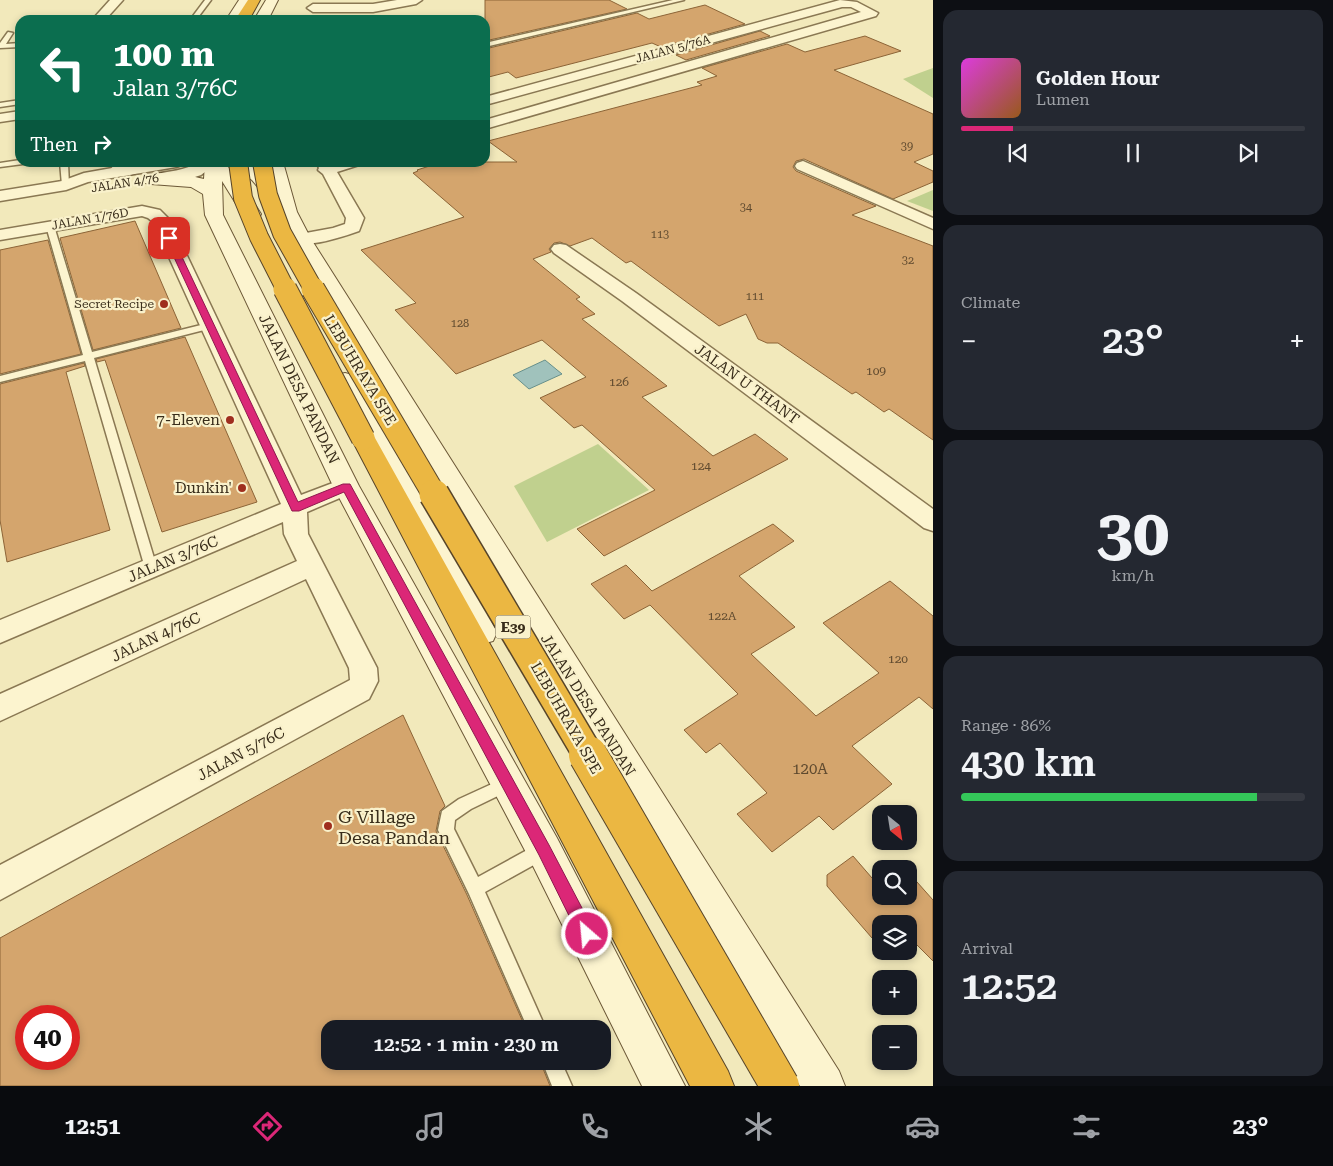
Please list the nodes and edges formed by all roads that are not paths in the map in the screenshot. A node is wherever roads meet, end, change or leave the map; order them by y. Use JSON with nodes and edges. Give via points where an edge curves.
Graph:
{"nodes":[{"id":1,"x":117,"y":0,"type":"edge"},
{"id":2,"x":208,"y":0,"type":"edge"},
{"id":3,"x":245,"y":0,"type":"edge"},
{"id":4,"x":254,"y":0,"type":"edge"},
{"id":5,"x":270,"y":0,"type":"edge"},
{"id":6,"x":416,"y":0,"type":"edge"},
{"id":7,"x":681,"y":0,"type":"edge"},
{"id":8,"x":314,"y":4,"type":"edge"},
{"id":9,"x":103,"y":15,"type":"edge"},
{"id":10,"x":197,"y":15,"type":"edge"},
{"id":11,"x":236,"y":15,"type":"edge"},
{"id":12,"x":245,"y":15,"type":"edge"},
{"id":13,"x":262,"y":15,"type":"edge"},
{"id":14,"x":308,"y":15,"type":"edge"},
{"id":15,"x":15,"y":32,"type":"edge"},
{"id":16,"x":0,"y":33,"type":"edge"},
{"id":17,"x":10,"y":33,"type":"junction"},
{"id":18,"x":490,"y":44,"type":"edge"},
{"id":19,"x":15,"y":45,"type":"edge"},
{"id":20,"x":0,"y":46,"type":"edge"},
{"id":21,"x":490,"y":99,"type":"edge"},
{"id":22,"x":15,"y":103,"type":"edge"},
{"id":23,"x":0,"y":105,"type":"edge"},
{"id":24,"x":15,"y":116,"type":"edge"},
{"id":25,"x":0,"y":118,"type":"edge"},
{"id":26,"x":490,"y":124,"type":"edge"},
{"id":27,"x":15,"y":163,"type":"edge"},
{"id":28,"x":0,"y":165,"type":"edge"},
{"id":29,"x":803,"y":166,"type":"dead end"},
{"id":30,"x":64,"y":167,"type":"edge"},
{"id":31,"x":135,"y":167,"type":"edge"},
{"id":32,"x":204,"y":167,"type":"edge"},
{"id":33,"x":213,"y":167,"type":"edge"},
{"id":34,"x":218,"y":167,"type":"edge"},
{"id":35,"x":239,"y":167,"type":"edge"},
{"id":36,"x":246,"y":167,"type":"edge"},
{"id":37,"x":263,"y":167,"type":"edge"},
{"id":38,"x":275,"y":167,"type":"edge"},
{"id":39,"x":326,"y":167,"type":"edge"},
{"id":40,"x":119,"y":169,"type":"edge"},
{"id":41,"x":149,"y":171,"type":"edge"},
{"id":42,"x":66,"y":185,"type":"junction"},
{"id":43,"x":212,"y":193,"type":"junction"},
{"id":44,"x":0,"y":196,"type":"edge"},
{"id":45,"x":288,"y":212,"type":"junction"},
{"id":46,"x":933,"y":224,"type":"edge"},
{"id":47,"x":50,"y":226,"type":"junction"},
{"id":48,"x":0,"y":235,"type":"edge"},
{"id":49,"x":301,"y":240,"type":"junction"},
{"id":50,"x":560,"y":249,"type":"dead end"},
{"id":51,"x":209,"y":326,"type":"junction"},
{"id":52,"x":88,"y":356,"type":"junction"},
{"id":53,"x":0,"y":379,"type":"edge"},
{"id":54,"x":346,"y":486,"type":"junction"},
{"id":55,"x":296,"y":508,"type":"junction"},
{"id":56,"x":933,"y":522,"type":"edge"},
{"id":57,"x":312,"y":565,"type":"junction"},
{"id":58,"x":151,"y":568,"type":"junction"},
{"id":59,"x":0,"y":632,"type":"edge"},
{"id":60,"x":0,"y":708,"type":"edge"},
{"id":61,"x":506,"y":784,"type":"junction"},
{"id":62,"x":544,"y":850,"type":"junction"},
{"id":63,"x":0,"y":883,"type":"edge"},
{"id":64,"x":475,"y":888,"type":"junction"},
{"id":65,"x":533,"y":1020,"type":"edge"},
{"id":66,"x":555,"y":1070,"type":"edge"},
{"id":67,"x":562,"y":1086,"type":"edge"},
{"id":68,"x":664,"y":1086,"type":"edge"},
{"id":69,"x":713,"y":1086,"type":"edge"},
{"id":70,"x":729,"y":1086,"type":"edge"},
{"id":71,"x":780,"y":1086,"type":"edge"},
{"id":72,"x":824,"y":1086,"type":"edge"}],
"edges":[{"from":1,"to":9,"type":"street"},
{"from":2,"to":10,"type":"lane"},
{"from":3,"to":11,"type":"street"},
{"from":4,"to":12,"type":"highway"},
{"from":5,"to":13,"type":"highway"},
{"from":6,"to":8,"type":"street","via":[[374,8]]},
{"from":7,"to":18,"type":"lane"},
{"from":8,"to":14,"type":"street"},
{"from":15,"to":17,"type":"lane"},
{"from":16,"to":17,"type":"lane"},
{"from":17,"to":20,"type":"lane"},
{"from":19,"to":20,"type":"lane"},
{"from":21,"to":26,"type":"street","name":"JALAN 5/76A","via":[[842,3],[853,4],[872,13]]},
{"from":22,"to":23,"type":"lane"},
{"from":24,"to":25,"type":"street"},
{"from":27,"to":28,"type":"lane"},
{"from":29,"to":46,"type":"street"},
{"from":30,"to":42,"type":"lane"},
{"from":31,"to":40,"type":"street","name":"JALAN 4/76"},
{"from":32,"to":41,"type":"street","name":"JALAN 4/76","via":[[196,172]]},
{"from":33,"to":43,"type":"street","name":"JALAN DESA PANDAN"},
{"from":34,"to":70,"type":"street","via":[[234,185],[259,225],[424,521]]},
{"from":35,"to":69,"type":"highway","name":"LEBUHRAYA SPE","number":"E39","bridge":true,"via":[[243,198],[259,237],[304,326]]},
{"from":36,"to":45,"type":"street","via":[[254,171]]},
{"from":37,"to":71,"type":"highway","name":"LEBUHRAYA SPE","number":"E39","bridge":true,"via":[[268,195],[282,233],[330,320],[541,673]]},
{"from":38,"to":45,"type":"street","name":"JALAN DESA PANDAN"},
{"from":39,"to":49,"type":"street","via":[[355,218],[353,227]]},
{"from":40,"to":41,"type":"street"},
{"from":40,"to":42,"type":"street","name":"JALAN 4/76"},
{"from":41,"to":42,"type":"street","name":"JALAN 4/76","via":[[87,189]]},
{"from":41,"to":43,"type":"street","via":[[201,184]]},
{"from":42,"to":44,"type":"street","name":"JALAN 4/76"},
{"from":43,"to":54,"type":"street","name":"JALAN DESA PANDAN","via":[[214,215]]},
{"from":45,"to":49,"type":"street","name":"JALAN DESA PANDAN"},
{"from":47,"to":48,"type":"street","name":"JALAN 1/76D"},
{"from":47,"to":51,"type":"street","name":"JALAN 1/76D","via":[[142,210],[154,214],[161,220]]},
{"from":47,"to":52,"type":"lane"},
{"from":49,"to":72,"type":"street","name":"JALAN DESA PANDAN"},
{"from":50,"to":56,"type":"street","name":"JALAN U THANT"},
{"from":51,"to":52,"type":"lane"},
{"from":51,"to":55,"type":"street","name":"JALAN 1/76D"},
{"from":52,"to":53,"type":"lane"},
{"from":52,"to":58,"type":"lane"},
{"from":54,"to":55,"type":"street","name":"JALAN 3/76C"},
{"from":54,"to":61,"type":"street","name":"JALAN DESA PANDAN"},
{"from":55,"to":57,"type":"street","via":[[296,534]]},
{"from":55,"to":58,"type":"street","name":"JALAN 3/76C"},
{"from":57,"to":60,"type":"street","name":"JALAN 4/76C"},
{"from":57,"to":63,"type":"street","name":"JALAN 5/76C","via":[[363,668],[364,681],[359,690]]},
{"from":58,"to":59,"type":"street","name":"JALAN 3/76C"},
{"from":61,"to":62,"type":"street","name":"JALAN DESA PANDAN"},
{"from":61,"to":64,"type":"lane","via":[[448,816],[446,830]]},
{"from":62,"to":64,"type":"lane"},
{"from":62,"to":68,"type":"street","name":"JALAN DESA PANDAN"},
{"from":64,"to":65,"type":"lane"},
{"from":66,"to":67,"type":"lane"}]}
